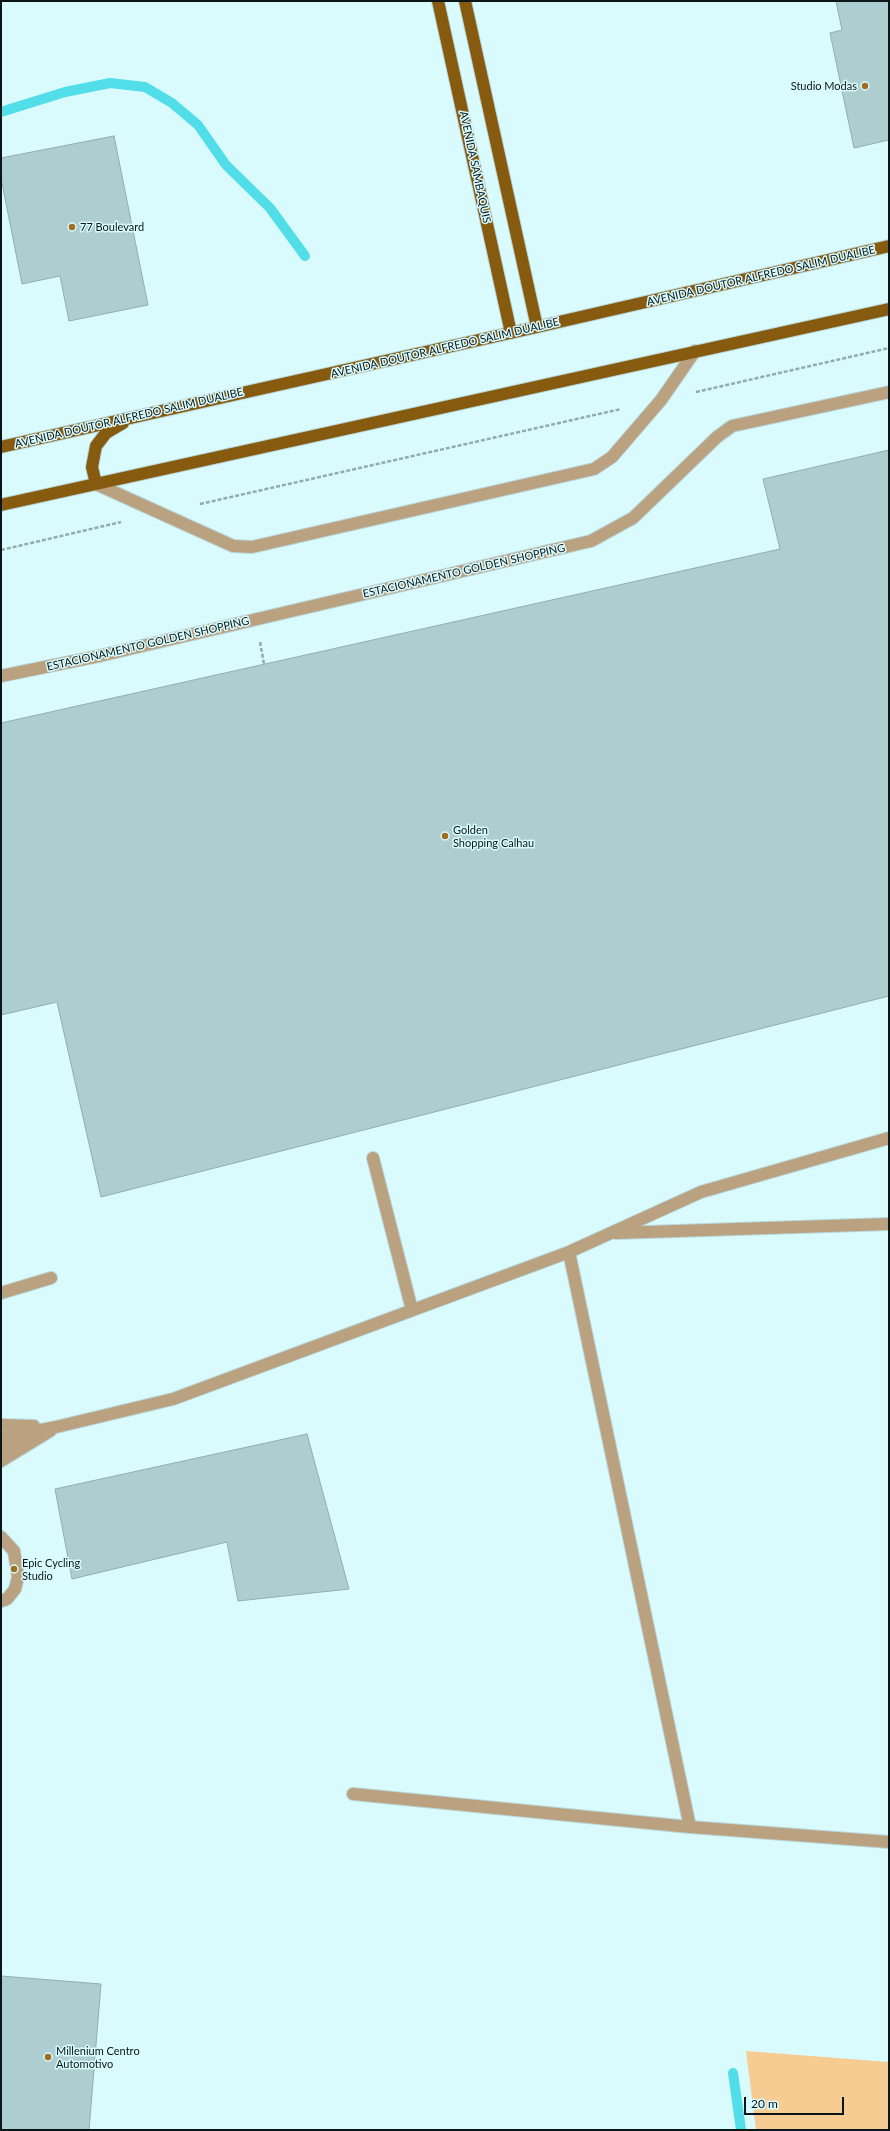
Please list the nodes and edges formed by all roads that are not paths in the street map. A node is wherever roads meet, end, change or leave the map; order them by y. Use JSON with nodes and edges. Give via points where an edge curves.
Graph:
{"nodes":[{"id":1,"x":438,"y":1,"type":"edge"},
{"id":2,"x":465,"y":1,"type":"edge"},
{"id":3,"x":889,"y":246,"type":"edge"},
{"id":4,"x":889,"y":309,"type":"edge"},
{"id":5,"x":537,"y":328,"type":"junction"},
{"id":6,"x":511,"y":333,"type":"junction"},
{"id":7,"x":695,"y":351,"type":"junction"},
{"id":8,"x":889,"y":392,"type":"edge"},
{"id":9,"x":137,"y":416,"type":"junction"},
{"id":10,"x":1,"y":447,"type":"edge"},
{"id":11,"x":96,"y":484,"type":"junction"},
{"id":12,"x":1,"y":504,"type":"edge"},
{"id":13,"x":1,"y":676,"type":"edge"},
{"id":14,"x":889,"y":1138,"type":"edge"},
{"id":15,"x":373,"y":1158,"type":"dead end"},
{"id":16,"x":889,"y":1224,"type":"edge"},
{"id":17,"x":610,"y":1234,"type":"junction"},
{"id":18,"x":569,"y":1252,"type":"junction"},
{"id":19,"x":51,"y":1278,"type":"dead end"},
{"id":20,"x":1,"y":1293,"type":"edge"},
{"id":21,"x":412,"y":1310,"type":"junction"},
{"id":22,"x":1,"y":1425,"type":"edge"},
{"id":23,"x":56,"y":1427,"type":"junction"},
{"id":24,"x":1,"y":1438,"type":"edge"},
{"id":25,"x":1,"y":1448,"type":"edge"},
{"id":26,"x":1,"y":1461,"type":"edge"},
{"id":27,"x":1,"y":1537,"type":"edge"},
{"id":28,"x":1,"y":1601,"type":"edge"},
{"id":29,"x":353,"y":1794,"type":"dead end"},
{"id":30,"x":690,"y":1827,"type":"junction"},
{"id":31,"x":889,"y":1842,"type":"edge"}],
"edges":[{"from":1,"to":6,"type":"main road","name":"AVENIDA SAMBAQUIS"},
{"from":2,"to":5,"type":"main road"},
{"from":3,"to":5,"type":"main road","name":"AVENIDA DOUTOR ALFREDO SALIM DUALIBE"},
{"from":4,"to":7,"type":"main road"},
{"from":5,"to":6,"type":"main road","name":"AVENIDA DOUTOR ALFREDO SALIM DUALIBE"},
{"from":6,"to":9,"type":"main road","name":"AVENIDA DOUTOR ALFREDO SALIM DUALIBE"},
{"from":7,"to":11,"type":"main road"},
{"from":7,"to":11,"type":"street","via":[[661,400],[612,457],[594,468],[252,547],[233,546]]},
{"from":8,"to":13,"type":"street","name":"ESTACIONAMENTO GOLDEN SHOPPING","via":[[732,426],[716,436],[633,518],[591,541],[99,656]]},
{"from":9,"to":10,"type":"main road","name":"AVENIDA DOUTOR ALFREDO SALIM DUALIBE"},
{"from":9,"to":11,"type":"main road","via":[[106,433],[96,446],[92,467]]},
{"from":11,"to":12,"type":"main road"},
{"from":14,"to":17,"type":"street","via":[[701,1192]]},
{"from":15,"to":21,"type":"street"},
{"from":16,"to":17,"type":"street"},
{"from":17,"to":18,"type":"street"},
{"from":18,"to":21,"type":"street"},
{"from":18,"to":30,"type":"street"},
{"from":19,"to":20,"type":"street"},
{"from":21,"to":23,"type":"street","via":[[173,1399]]},
{"from":22,"to":23,"type":"street"},
{"from":23,"to":24,"type":"street"},
{"from":23,"to":25,"type":"street"},
{"from":23,"to":26,"type":"street"},
{"from":27,"to":28,"type":"street","via":[[14,1551],[18,1577],[15,1589],[7,1599]]},
{"from":29,"to":30,"type":"street"},
{"from":30,"to":31,"type":"street"}]}
